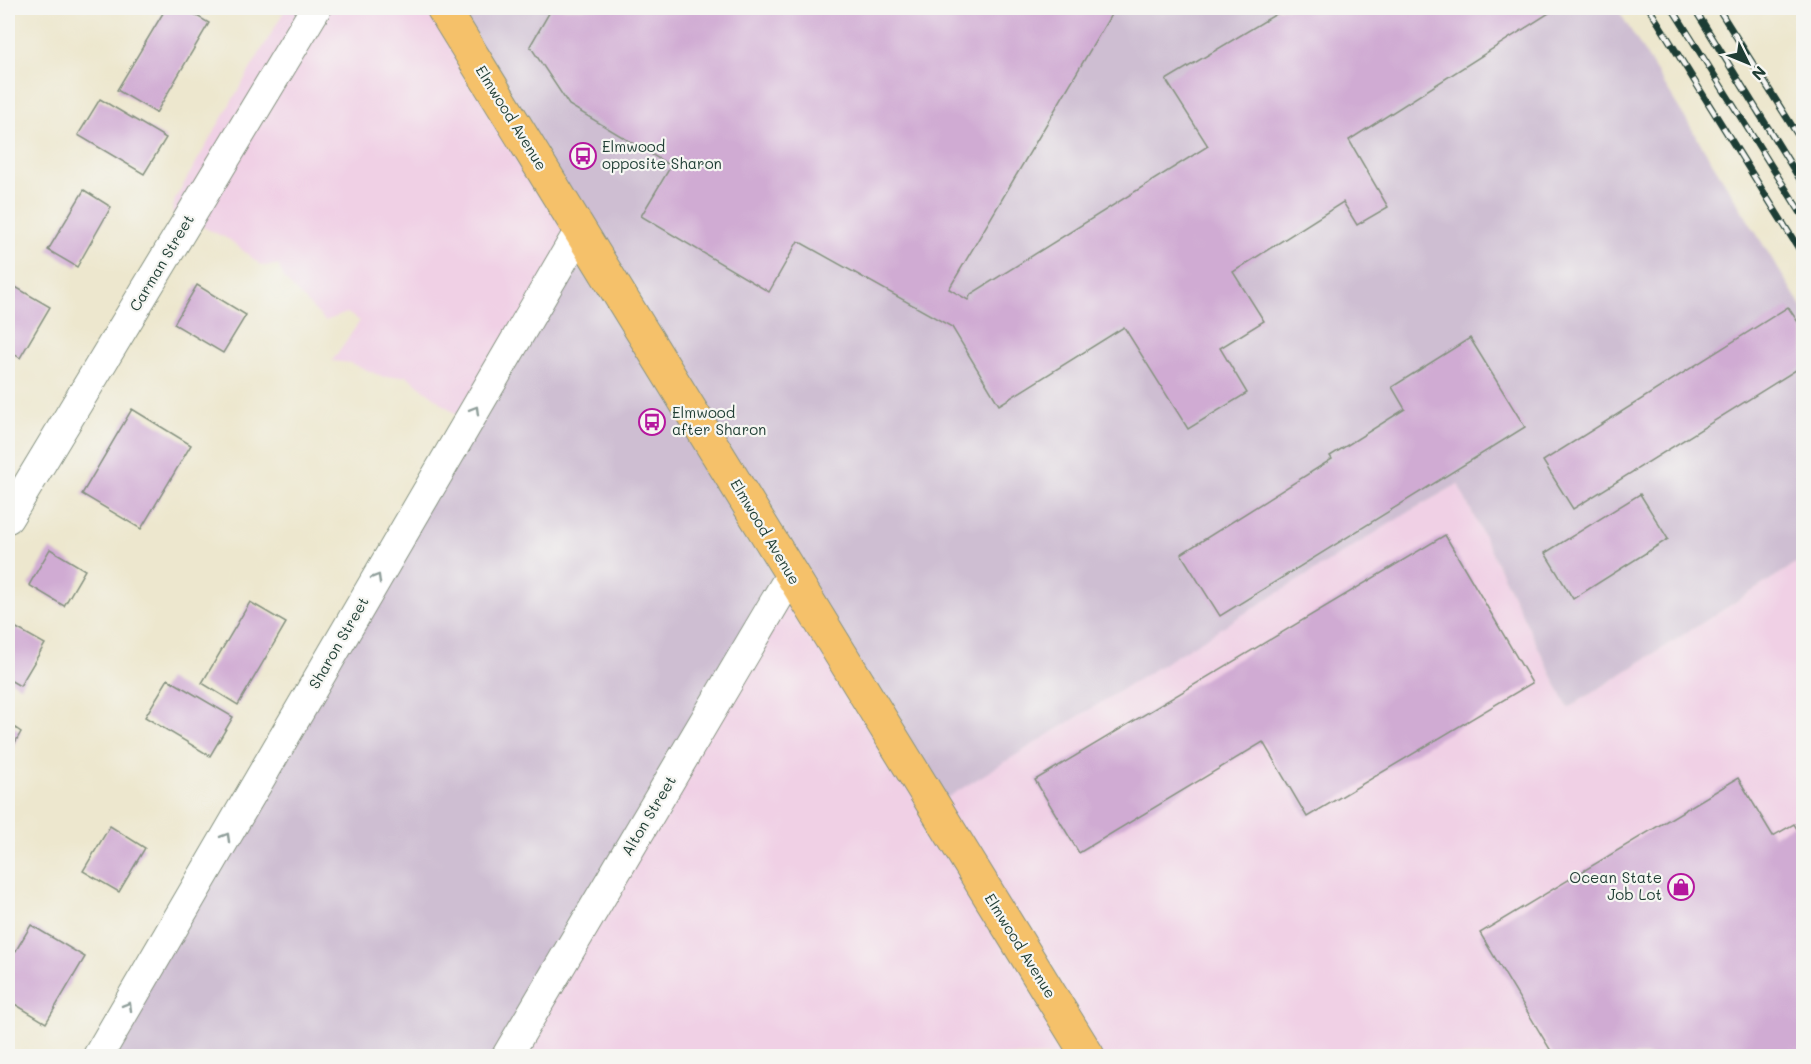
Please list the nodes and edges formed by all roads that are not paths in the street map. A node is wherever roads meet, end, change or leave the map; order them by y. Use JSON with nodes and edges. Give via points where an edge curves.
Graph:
{"nodes":[{"id":1,"x":316,"y":8,"type":"edge"},
{"id":2,"x":443,"y":8,"type":"edge"},
{"id":3,"x":580,"y":230,"type":"junction"},
{"id":4,"x":8,"y":518,"type":"edge"},
{"id":5,"x":791,"y":575,"type":"junction"},
{"id":6,"x":98,"y":1056,"type":"edge"},
{"id":7,"x":507,"y":1056,"type":"edge"},
{"id":8,"x":1088,"y":1056,"type":"edge"}],
"edges":[{"from":1,"to":4,"type":"street","name":"Carman Street"},
{"from":2,"to":3,"type":"main road","name":"Elmwood Avenue"},
{"from":3,"to":5,"type":"main road","name":"Elmwood Avenue"},
{"from":6,"to":3,"type":"street","name":"Sharon Street","one_way":true},
{"from":5,"to":7,"type":"street","name":"Alton Street"},
{"from":5,"to":8,"type":"main road","name":"Elmwood Avenue"}]}
